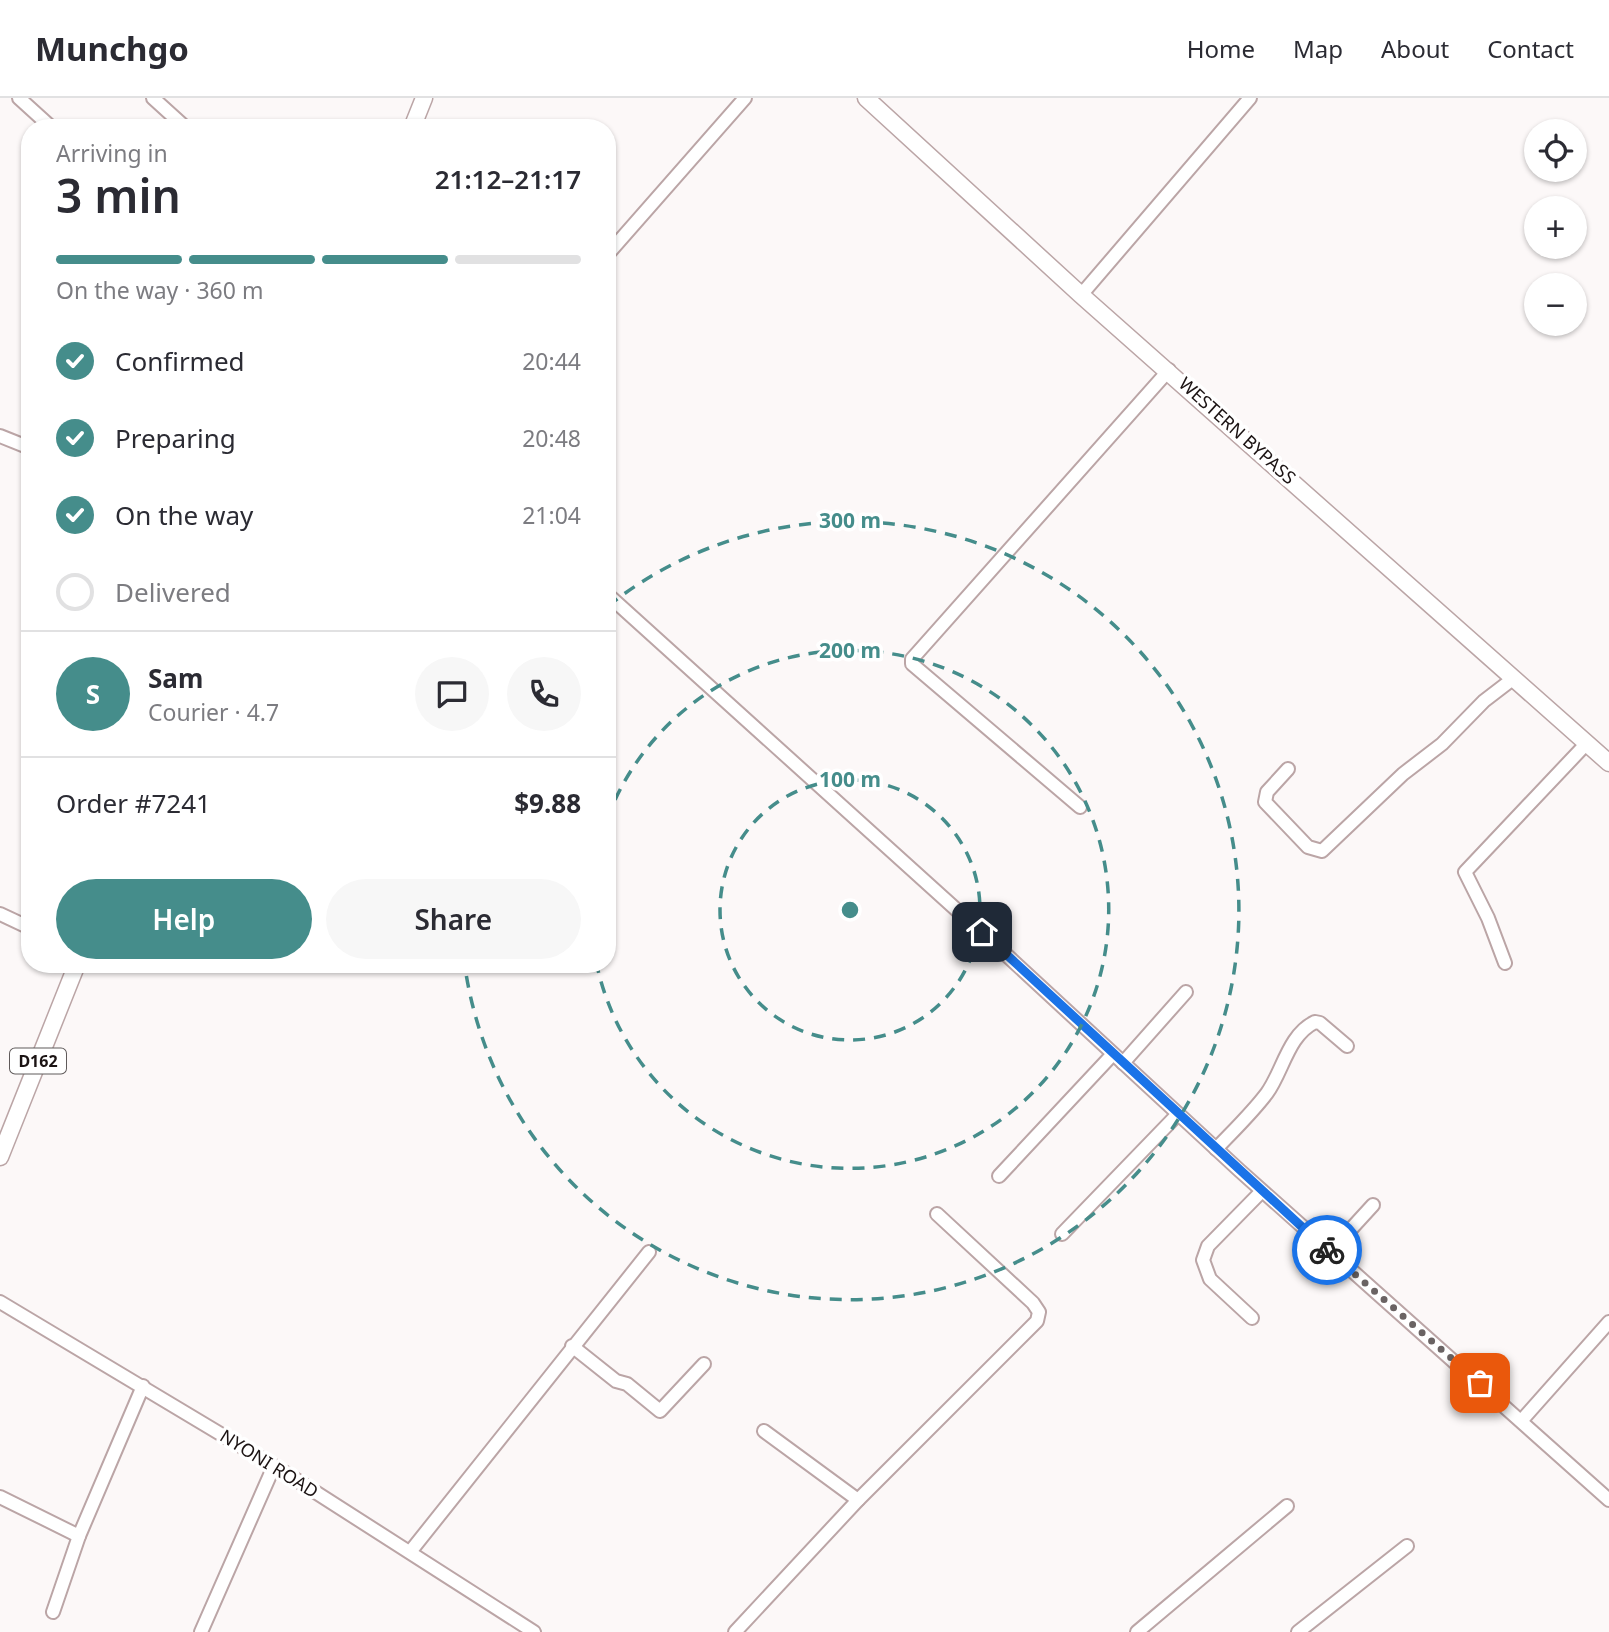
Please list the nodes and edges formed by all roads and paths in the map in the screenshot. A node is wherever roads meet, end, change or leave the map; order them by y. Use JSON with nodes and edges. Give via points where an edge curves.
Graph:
{"nodes":[{"id":1,"x":19,"y":98,"type":"edge"},
{"id":2,"x":424,"y":98,"type":"edge"},
{"id":3,"x":745,"y":98,"type":"edge"},
{"id":4,"x":866,"y":98,"type":"edge"},
{"id":5,"x":1250,"y":98,"type":"edge"},
{"id":6,"x":158,"y":100,"type":"edge"},
{"id":7,"x":42,"y":119,"type":"edge"},
{"id":8,"x":177,"y":119,"type":"edge"},
{"id":9,"x":416,"y":119,"type":"edge"},
{"id":10,"x":616,"y":245,"type":"edge"},
{"id":11,"x":1081,"y":295,"type":"junction"},
{"id":12,"x":1169,"y":370,"type":"junction"},
{"id":13,"x":0,"y":436,"type":"edge"},
{"id":14,"x":21,"y":444,"type":"edge"},
{"id":15,"x":616,"y":602,"type":"edge"},
{"id":16,"x":1514,"y":678,"type":"junction"},
{"id":17,"x":1587,"y":743,"type":"junction"},
{"id":18,"x":1609,"y":763,"type":"edge"},
{"id":19,"x":1288,"y":769,"type":"dead end"},
{"id":20,"x":1080,"y":807,"type":"dead end"},
{"id":21,"x":0,"y":914,"type":"edge"},
{"id":22,"x":21,"y":924,"type":"edge"},
{"id":23,"x":1506,"y":963,"type":"dead end"},
{"id":24,"x":73,"y":973,"type":"edge"},
{"id":25,"x":1186,"y":992,"type":"dead end"},
{"id":26,"x":1347,"y":1046,"type":"dead end"},
{"id":27,"x":1118,"y":1058,"type":"junction"},
{"id":28,"x":1178,"y":1114,"type":"junction"},
{"id":29,"x":1216,"y":1149,"type":"junction"},
{"id":30,"x":0,"y":1157,"type":"edge"},
{"id":31,"x":999,"y":1176,"type":"dead end"},
{"id":32,"x":1262,"y":1191,"type":"junction"},
{"id":33,"x":1373,"y":1205,"type":"dead end"},
{"id":34,"x":937,"y":1214,"type":"dead end"},
{"id":35,"x":1062,"y":1234,"type":"dead end"},
{"id":36,"x":649,"y":1252,"type":"dead end"},
{"id":37,"x":1330,"y":1252,"type":"junction"},
{"id":38,"x":0,"y":1302,"type":"edge"},
{"id":39,"x":1252,"y":1318,"type":"dead end"},
{"id":40,"x":1609,"y":1322,"type":"edge"},
{"id":41,"x":572,"y":1346,"type":"junction"},
{"id":42,"x":704,"y":1364,"type":"dead end"},
{"id":43,"x":143,"y":1386,"type":"junction"},
{"id":44,"x":1522,"y":1420,"type":"junction"},
{"id":45,"x":764,"y":1431,"type":"dead end"},
{"id":46,"x":274,"y":1466,"type":"junction"},
{"id":47,"x":0,"y":1497,"type":"edge"},
{"id":48,"x":858,"y":1500,"type":"junction"},
{"id":49,"x":1609,"y":1500,"type":"edge"},
{"id":50,"x":1287,"y":1506,"type":"dead end"},
{"id":51,"x":79,"y":1536,"type":"junction"},
{"id":52,"x":1407,"y":1546,"type":"dead end"},
{"id":53,"x":410,"y":1552,"type":"junction"},
{"id":54,"x":53,"y":1612,"type":"dead end"},
{"id":55,"x":516,"y":1620,"type":"junction"},
{"id":56,"x":201,"y":1632,"type":"edge"},
{"id":57,"x":509,"y":1632,"type":"edge"},
{"id":58,"x":534,"y":1632,"type":"edge"},
{"id":59,"x":735,"y":1632,"type":"edge"},
{"id":60,"x":1137,"y":1632,"type":"edge"},
{"id":61,"x":1298,"y":1632,"type":"edge"}],
"edges":[{"from":1,"to":7,"type":"street"},
{"from":2,"to":9,"type":"main road"},
{"from":3,"to":10,"type":"street"},
{"from":4,"to":11,"type":"main road","name":"WESTERN BYPASS"},
{"from":5,"to":11,"type":"street"},
{"from":6,"to":8,"type":"street"},
{"from":11,"to":12,"type":"main road","name":"WESTERN BYPASS"},
{"from":12,"to":16,"type":"main road","name":"WESTERN BYPASS"},
{"from":12,"to":20,"type":"street","via":[[912,659],[912,664]]},
{"from":13,"to":14,"type":"street"},
{"from":15,"to":27,"type":"street"},
{"from":16,"to":17,"type":"main road","name":"WESTERN BYPASS"},
{"from":16,"to":19,"type":"street","via":[[1321,851],[1308,847],[1265,802],[1267,792]]},
{"from":17,"to":18,"type":"main road","name":"WESTERN BYPASS"},
{"from":17,"to":23,"type":"street","via":[[1465,872]]},
{"from":21,"to":22,"type":"street"},
{"from":24,"to":30,"type":"main road","number":"D162"},
{"from":25,"to":27,"type":"street"},
{"from":26,"to":29,"type":"street","via":[[1320,1023],[1304,1029],[1268,1092]]},
{"from":27,"to":28,"type":"street"},
{"from":27,"to":31,"type":"street"},
{"from":28,"to":29,"type":"street"},
{"from":28,"to":35,"type":"street"},
{"from":29,"to":32,"type":"street"},
{"from":32,"to":37,"type":"street"},
{"from":32,"to":39,"type":"street","via":[[1208,1246],[1203,1259],[1210,1279]]},
{"from":33,"to":37,"type":"street"},
{"from":34,"to":48,"type":"street","via":[[1033,1303],[1040,1317]]},
{"from":36,"to":41,"type":"street"},
{"from":37,"to":44,"type":"street"},
{"from":38,"to":43,"type":"street","name":"NYONI ROAD"},
{"from":40,"to":44,"type":"street"},
{"from":41,"to":42,"type":"street","via":[[660,1411]]},
{"from":41,"to":53,"type":"street"},
{"from":43,"to":46,"type":"street","name":"NYONI ROAD"},
{"from":43,"to":51,"type":"street"},
{"from":44,"to":49,"type":"street"},
{"from":45,"to":48,"type":"street"},
{"from":46,"to":53,"type":"street","name":"NYONI ROAD"},
{"from":46,"to":56,"type":"street"},
{"from":47,"to":51,"type":"street"},
{"from":48,"to":59,"type":"street"},
{"from":50,"to":60,"type":"street"},
{"from":51,"to":54,"type":"street"},
{"from":52,"to":61,"type":"street"},
{"from":53,"to":55,"type":"street","name":"NYONI ROAD"},
{"from":55,"to":57,"type":"street"},
{"from":55,"to":58,"type":"street","name":"NYONI ROAD"}]}
